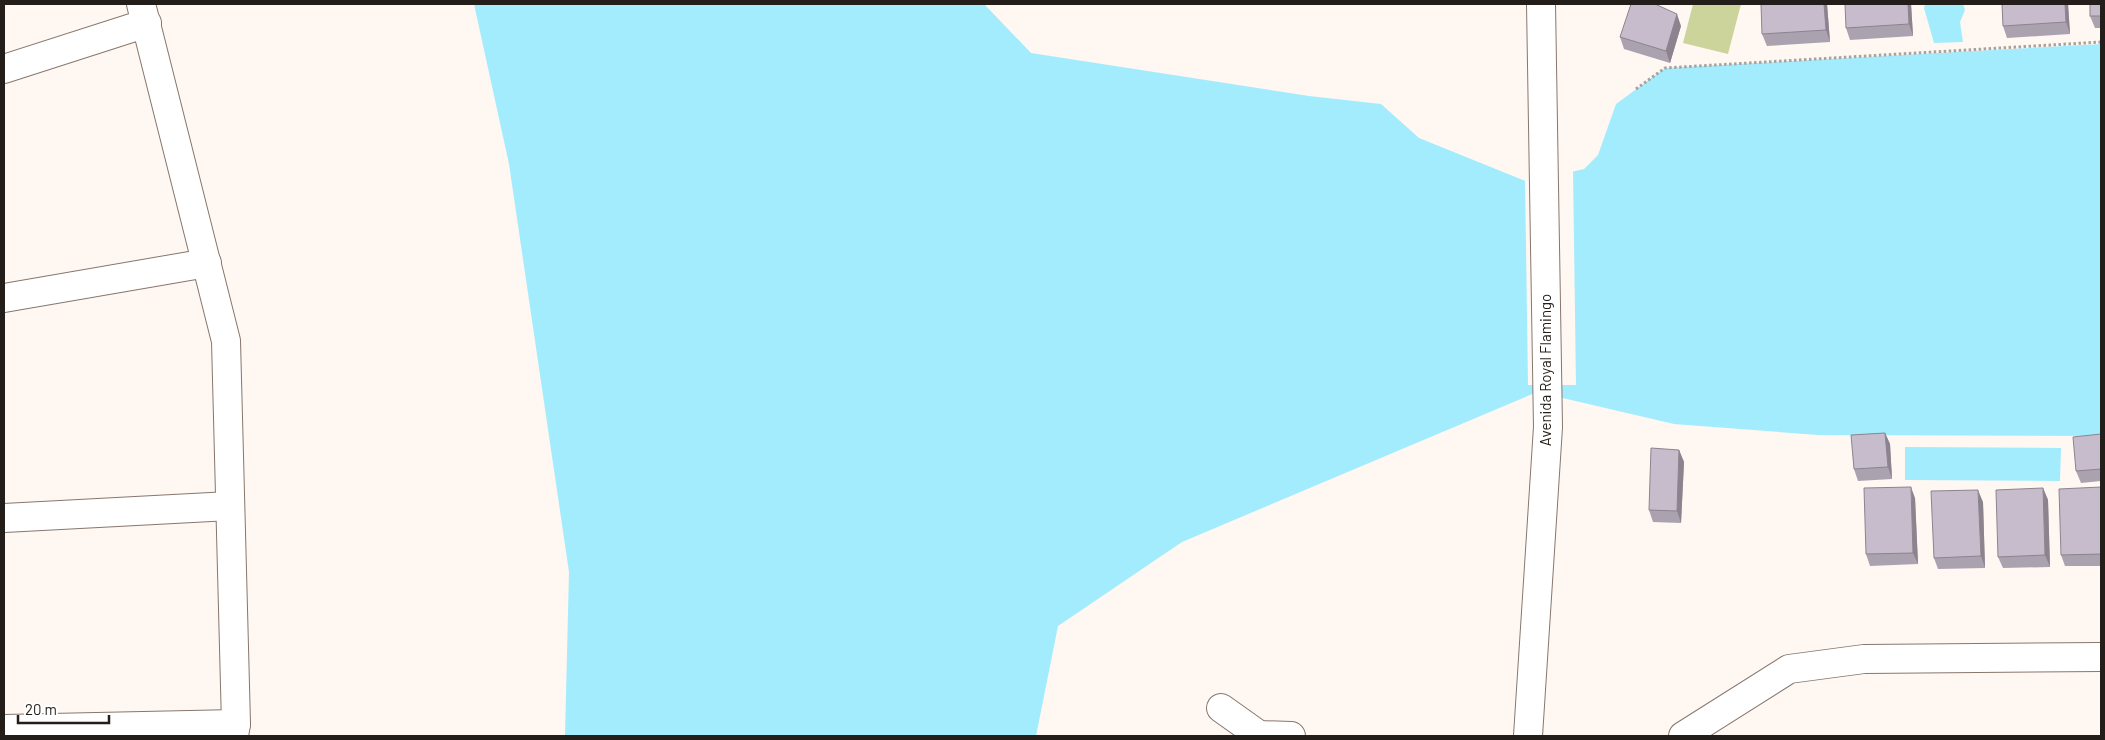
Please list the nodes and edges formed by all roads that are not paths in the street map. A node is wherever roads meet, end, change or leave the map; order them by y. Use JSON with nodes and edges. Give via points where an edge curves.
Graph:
{"nodes":[{"id":1,"x":1541,"y":4,"type":"edge"},
{"id":2,"x":144,"y":14,"type":"edge"},
{"id":3,"x":4,"y":69,"type":"edge"},
{"id":4,"x":207,"y":263,"type":"junction"},
{"id":5,"x":4,"y":298,"type":"edge"},
{"id":6,"x":230,"y":506,"type":"junction"},
{"id":7,"x":4,"y":518,"type":"edge"},
{"id":8,"x":2101,"y":657,"type":"edge"},
{"id":9,"x":1221,"y":708,"type":"dead end"},
{"id":10,"x":4,"y":729,"type":"edge"},
{"id":11,"x":235,"y":730,"type":"edge"},
{"id":12,"x":1291,"y":736,"type":"edge"},
{"id":13,"x":1528,"y":736,"type":"edge"},
{"id":14,"x":1683,"y":736,"type":"edge"}],
"edges":[{"from":1,"to":13,"type":"street","name":"Avenida Royal Flamingo","via":[[1548,427]]},
{"from":2,"to":3,"type":"street"},
{"from":2,"to":4,"type":"street"},
{"from":4,"to":5,"type":"street"},
{"from":4,"to":6,"type":"street","via":[[226,341]]},
{"from":6,"to":7,"type":"street"},
{"from":6,"to":11,"type":"street"},
{"from":8,"to":14,"type":"street","via":[[1864,659],[1789,669]]},
{"from":9,"to":12,"type":"street","via":[[1259,735]]},
{"from":10,"to":11,"type":"street"}]}
